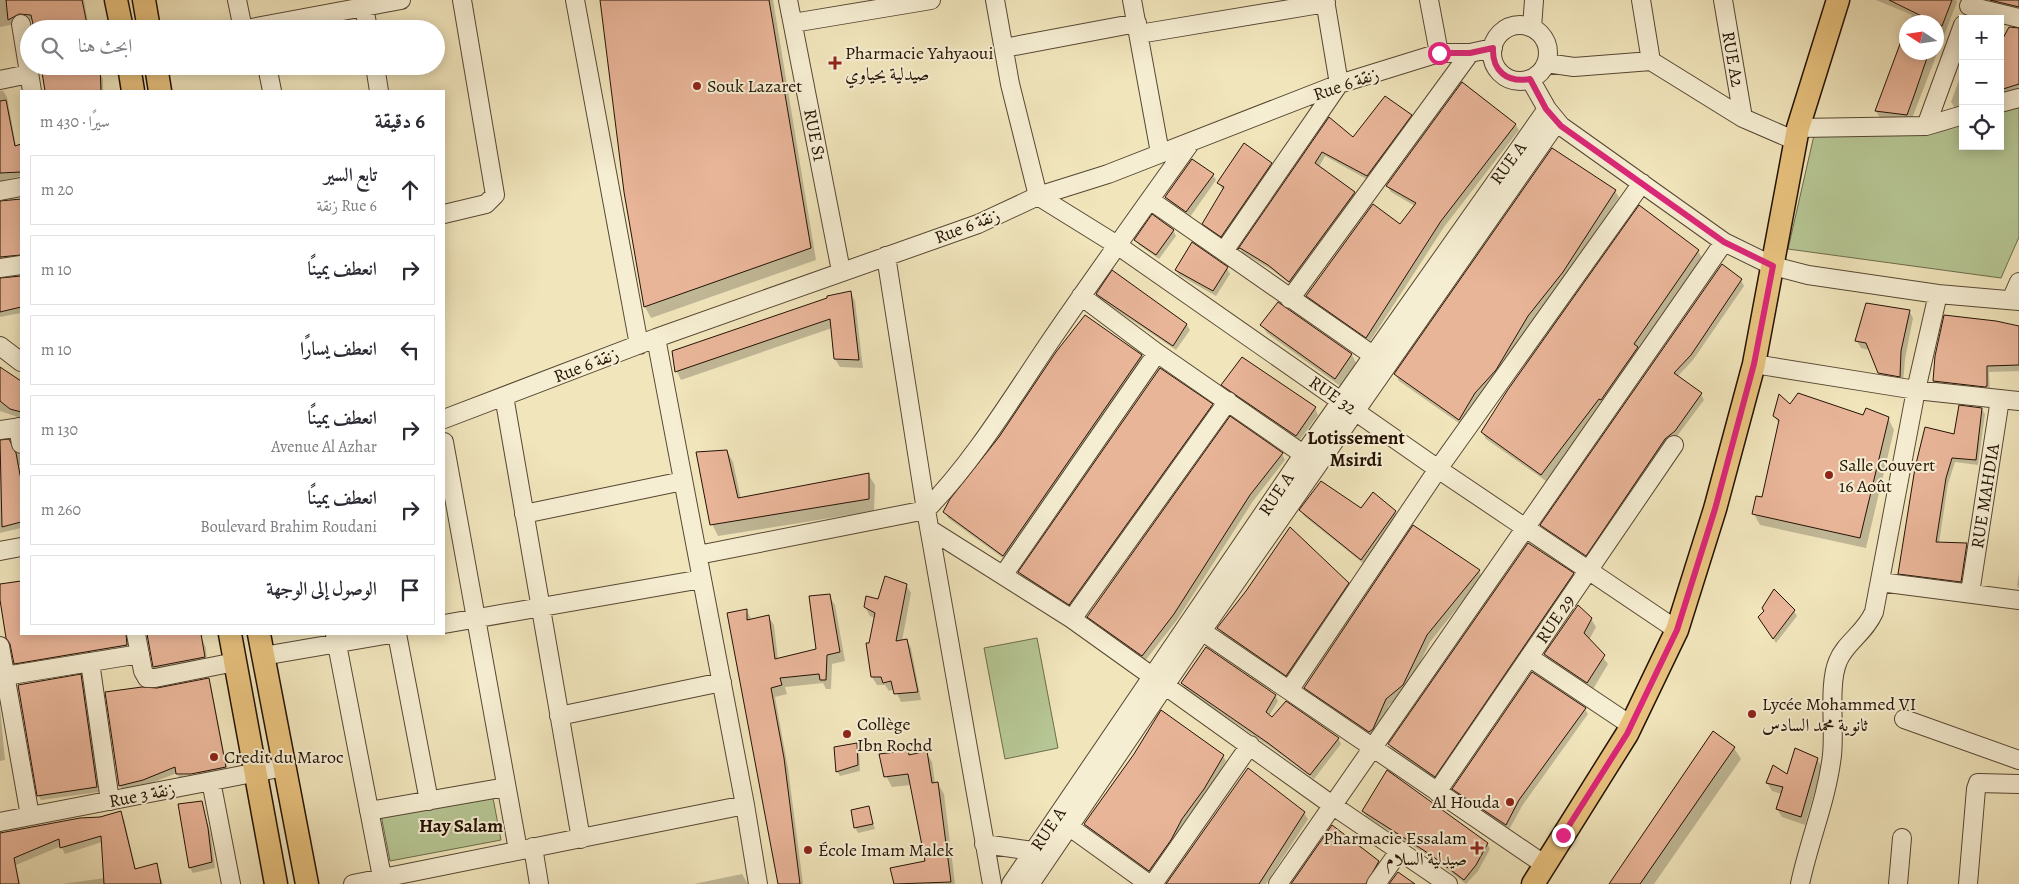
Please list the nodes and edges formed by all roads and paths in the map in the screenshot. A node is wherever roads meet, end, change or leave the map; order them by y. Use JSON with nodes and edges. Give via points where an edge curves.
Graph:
{"nodes":[{"id":1,"x":116,"y":0,"type":"edge"},
{"id":2,"x":144,"y":0,"type":"edge"},
{"id":3,"x":237,"y":0,"type":"edge"},
{"id":4,"x":401,"y":0,"type":"edge"},
{"id":5,"x":462,"y":0,"type":"edge"},
{"id":6,"x":575,"y":0,"type":"edge"},
{"id":7,"x":788,"y":0,"type":"edge"},
{"id":8,"x":931,"y":0,"type":"edge"},
{"id":9,"x":995,"y":0,"type":"edge"},
{"id":10,"x":1132,"y":0,"type":"edge"},
{"id":11,"x":1429,"y":0,"type":"edge"},
{"id":12,"x":1534,"y":0,"type":"edge"},
{"id":13,"x":1641,"y":0,"type":"edge"},
{"id":14,"x":1722,"y":0,"type":"edge"},
{"id":15,"x":1326,"y":1,"type":"edge"},
{"id":16,"x":1837,"y":1,"type":"edge"},
{"id":17,"x":323,"y":7,"type":"edge"},
{"id":18,"x":364,"y":7,"type":"junction"},
{"id":19,"x":1969,"y":8,"type":"edge"},
{"id":20,"x":2019,"y":18,"type":"edge"},
{"id":21,"x":120,"y":20,"type":"edge"},
{"id":22,"x":147,"y":20,"type":"edge"},
{"id":23,"x":248,"y":20,"type":"edge"},
{"id":24,"x":279,"y":20,"type":"edge"},
{"id":25,"x":366,"y":20,"type":"edge"},
{"id":26,"x":793,"y":23,"type":"junction"},
{"id":27,"x":1138,"y":28,"type":"junction"},
{"id":28,"x":1532,"y":28,"type":"junction"},
{"id":29,"x":1959,"y":36,"type":"edge"},
{"id":30,"x":1004,"y":48,"type":"junction"},
{"id":31,"x":1493,"y":48,"type":"junction"},
{"id":32,"x":1439,"y":53,"type":"junction"},
{"id":33,"x":1470,"y":53,"type":"junction"},
{"id":34,"x":1651,"y":61,"type":"junction"},
{"id":35,"x":1546,"y":64,"type":"junction"},
{"id":36,"x":130,"y":75,"type":"edge"},
{"id":37,"x":157,"y":75,"type":"edge"},
{"id":38,"x":269,"y":75,"type":"edge"},
{"id":39,"x":376,"y":75,"type":"edge"},
{"id":40,"x":1530,"y":79,"type":"junction"},
{"id":41,"x":0,"y":80,"type":"edge"},
{"id":42,"x":31,"y":83,"type":"edge"},
{"id":43,"x":1340,"y":84,"type":"junction"},
{"id":44,"x":133,"y":90,"type":"edge"},
{"id":45,"x":160,"y":90,"type":"edge"},
{"id":46,"x":272,"y":90,"type":"edge"},
{"id":47,"x":379,"y":90,"type":"edge"},
{"id":48,"x":2019,"y":98,"type":"edge"},
{"id":49,"x":2004,"y":102,"type":"edge"},
{"id":50,"x":1552,"y":116,"type":"junction"},
{"id":51,"x":1959,"y":116,"type":"edge"},
{"id":52,"x":1743,"y":118,"type":"junction"},
{"id":53,"x":1926,"y":126,"type":"junction"},
{"id":54,"x":1797,"y":135,"type":"junction"},
{"id":55,"x":1191,"y":142,"type":"junction"},
{"id":56,"x":1160,"y":153,"type":"junction"},
{"id":57,"x":1642,"y":182,"type":"junction"},
{"id":58,"x":20,"y":187,"type":"edge"},
{"id":59,"x":0,"y":190,"type":"edge"},
{"id":60,"x":1038,"y":196,"type":"junction"},
{"id":61,"x":1150,"y":200,"type":"junction"},
{"id":62,"x":445,"y":214,"type":"edge"},
{"id":63,"x":1724,"y":242,"type":"junction"},
{"id":64,"x":1117,"y":245,"type":"junction"},
{"id":65,"x":1224,"y":250,"type":"junction"},
{"id":66,"x":886,"y":256,"type":"junction"},
{"id":67,"x":20,"y":265,"type":"edge"},
{"id":68,"x":1773,"y":266,"type":"junction"},
{"id":69,"x":0,"y":268,"type":"edge"},
{"id":70,"x":841,"y":271,"type":"junction"},
{"id":71,"x":2019,"y":282,"type":"edge"},
{"id":72,"x":1938,"y":294,"type":"junction"},
{"id":73,"x":1081,"y":296,"type":"junction"},
{"id":74,"x":1290,"y":299,"type":"junction"},
{"id":75,"x":2015,"y":300,"type":"edge"},
{"id":76,"x":656,"y":338,"type":"junction"},
{"id":77,"x":639,"y":345,"type":"junction"},
{"id":78,"x":0,"y":346,"type":"edge"},
{"id":79,"x":1157,"y":353,"type":"junction"},
{"id":80,"x":1379,"y":360,"type":"junction"},
{"id":81,"x":20,"y":361,"type":"edge"},
{"id":82,"x":1754,"y":364,"type":"junction"},
{"id":83,"x":1916,"y":390,"type":"junction"},
{"id":84,"x":504,"y":396,"type":"junction"},
{"id":85,"x":2000,"y":399,"type":"junction"},
{"id":86,"x":1228,"y":402,"type":"junction"},
{"id":87,"x":2019,"y":402,"type":"edge"},
{"id":88,"x":1349,"y":406,"type":"junction"},
{"id":89,"x":445,"y":419,"type":"edge"},
{"id":90,"x":0,"y":430,"type":"edge"},
{"id":91,"x":20,"y":432,"type":"edge"},
{"id":92,"x":1674,"y":445,"type":"dead end"},
{"id":93,"x":445,"y":448,"type":"edge"},
{"id":94,"x":1303,"y":454,"type":"junction"},
{"id":95,"x":1318,"y":464,"type":"junction"},
{"id":96,"x":1438,"y":469,"type":"junction"},
{"id":97,"x":683,"y":481,"type":"junction"},
{"id":98,"x":926,"y":510,"type":"junction"},
{"id":99,"x":524,"y":514,"type":"junction"},
{"id":100,"x":1526,"y":527,"type":"junction"},
{"id":101,"x":931,"y":530,"type":"junction"},
{"id":102,"x":20,"y":547,"type":"edge"},
{"id":103,"x":0,"y":551,"type":"edge"},
{"id":104,"x":698,"y":555,"type":"junction"},
{"id":105,"x":1589,"y":569,"type":"junction"},
{"id":106,"x":1004,"y":574,"type":"junction"},
{"id":107,"x":702,"y":579,"type":"junction"},
{"id":108,"x":1880,"y":582,"type":"junction"},
{"id":109,"x":1970,"y":593,"type":"junction"},
{"id":110,"x":2019,"y":600,"type":"edge"},
{"id":111,"x":541,"y":608,"type":"junction"},
{"id":112,"x":476,"y":619,"type":"junction"},
{"id":113,"x":1072,"y":619,"type":"junction"},
{"id":114,"x":445,"y":624,"type":"edge"},
{"id":115,"x":1195,"y":627,"type":"junction"},
{"id":116,"x":1677,"y":630,"type":"junction"},
{"id":117,"x":136,"y":635,"type":"edge"},
{"id":118,"x":230,"y":635,"type":"edge"},
{"id":119,"x":259,"y":635,"type":"edge"},
{"id":120,"x":377,"y":635,"type":"edge"},
{"id":121,"x":396,"y":635,"type":"edge"},
{"id":122,"x":336,"y":638,"type":"edge"},
{"id":123,"x":140,"y":654,"type":"junction"},
{"id":124,"x":263,"y":656,"type":"junction"},
{"id":125,"x":1529,"y":657,"type":"junction"},
{"id":126,"x":2,"y":662,"type":"edge"},
{"id":127,"x":90,"y":662,"type":"junction"},
{"id":128,"x":235,"y":662,"type":"junction"},
{"id":129,"x":722,"y":682,"type":"junction"},
{"id":130,"x":1159,"y":682,"type":"junction"},
{"id":131,"x":1290,"y":689,"type":"junction"},
{"id":132,"x":559,"y":716,"type":"junction"},
{"id":133,"x":1904,"y":718,"type":"dead end"},
{"id":134,"x":1632,"y":726,"type":"junction"},
{"id":135,"x":1250,"y":745,"type":"junction"},
{"id":136,"x":1372,"y":748,"type":"junction"},
{"id":137,"x":2019,"y":760,"type":"edge"},
{"id":138,"x":284,"y":767,"type":"junction"},
{"id":139,"x":255,"y":773,"type":"junction"},
{"id":140,"x":211,"y":781,"type":"junction"},
{"id":141,"x":2019,"y":784,"type":"edge"},
{"id":142,"x":506,"y":787,"type":"junction"},
{"id":143,"x":1437,"y":792,"type":"junction"},
{"id":144,"x":430,"y":800,"type":"junction"},
{"id":145,"x":110,"y":801,"type":"junction"},
{"id":146,"x":745,"y":805,"type":"junction"},
{"id":147,"x":1332,"y":805,"type":"junction"},
{"id":148,"x":369,"y":811,"type":"junction"},
{"id":149,"x":30,"y":816,"type":"junction"},
{"id":150,"x":0,"y":822,"type":"edge"},
{"id":151,"x":1063,"y":822,"type":"junction"},
{"id":152,"x":1902,"y":838,"type":"dead end"},
{"id":153,"x":581,"y":839,"type":"junction"},
{"id":154,"x":984,"y":844,"type":"junction"},
{"id":155,"x":525,"y":848,"type":"junction"},
{"id":156,"x":1400,"y":850,"type":"junction"},
{"id":157,"x":1033,"y":851,"type":"junction"},
{"id":158,"x":1545,"y":865,"type":"junction"},
{"id":159,"x":382,"y":877,"type":"junction"},
{"id":160,"x":231,"y":884,"type":"edge"},
{"id":161,"x":276,"y":884,"type":"edge"},
{"id":162,"x":307,"y":884,"type":"edge"},
{"id":163,"x":353,"y":884,"type":"edge"},
{"id":164,"x":539,"y":884,"type":"edge"},
{"id":165,"x":758,"y":884,"type":"edge"},
{"id":166,"x":992,"y":884,"type":"edge"},
{"id":167,"x":1011,"y":884,"type":"edge"},
{"id":168,"x":1030,"y":884,"type":"edge"},
{"id":169,"x":1149,"y":884,"type":"edge"},
{"id":170,"x":1154,"y":884,"type":"edge"},
{"id":171,"x":1278,"y":884,"type":"edge"},
{"id":172,"x":1376,"y":884,"type":"edge"},
{"id":173,"x":1448,"y":884,"type":"edge"},
{"id":174,"x":1533,"y":884,"type":"edge"},
{"id":175,"x":1800,"y":884,"type":"edge"},
{"id":176,"x":1898,"y":884,"type":"edge"},
{"id":177,"x":1968,"y":884,"type":"edge"}],
"edges":[{"from":1,"to":21,"type":"main road"},
{"from":2,"to":22,"type":"main road"},
{"from":3,"to":23,"type":"street"},
{"from":4,"to":18,"type":"street"},
{"from":5,"to":62,"type":"street","via":[[495,195],[486,204]]},
{"from":6,"to":77,"type":"street"},
{"from":7,"to":26,"type":"street","name":"RUE S1"},
{"from":8,"to":26,"type":"street"},
{"from":9,"to":30,"type":"street"},
{"from":10,"to":27,"type":"street"},
{"from":11,"to":32,"type":"street"},
{"from":12,"to":28,"type":"street"},
{"from":13,"to":34,"type":"street"},
{"from":14,"to":52,"type":"street","name":"RUE A2"},
{"from":15,"to":27,"type":"street"},
{"from":15,"to":43,"type":"street"},
{"from":16,"to":54,"type":"main road"},
{"from":17,"to":18,"type":"street"},
{"from":17,"to":24,"type":"street"},
{"from":18,"to":25,"type":"street"},
{"from":19,"to":20,"type":"street"},
{"from":26,"to":70,"type":"street","name":"RUE S1"},
{"from":27,"to":30,"type":"street"},
{"from":27,"to":56,"type":"street"},
{"from":28,"to":31,"type":"street","via":[[1507,28]]},
{"from":28,"to":35,"type":"street","via":[[1539,32],[1547,47]]},
{"from":29,"to":53,"type":"street"},
{"from":30,"to":60,"type":"street"},
{"from":31,"to":33,"type":"street","name":"Rue 6 زنقة"},
{"from":31,"to":40,"type":"street","via":[[1496,66],[1502,74],[1510,79]]},
{"from":32,"to":33,"type":"street","name":"Rue 6 زنقة"},
{"from":32,"to":43,"type":"street","name":"Rue 6 زنقة"},
{"from":33,"to":74,"type":"street"},
{"from":34,"to":35,"type":"street","via":[[1574,67]]},
{"from":34,"to":52,"type":"street"},
{"from":35,"to":40,"type":"street"},
{"from":36,"to":44,"type":"main road"},
{"from":37,"to":45,"type":"main road"},
{"from":38,"to":46,"type":"street"},
{"from":39,"to":47,"type":"street"},
{"from":40,"to":50,"type":"street"},
{"from":41,"to":42,"type":"street"},
{"from":43,"to":55,"type":"street","name":"Rue 6 زنقة"},
{"from":43,"to":65,"type":"street"},
{"from":48,"to":49,"type":"street"},
{"from":50,"to":57,"type":"street"},
{"from":50,"to":80,"type":"street","name":"RUE A"},
{"from":51,"to":53,"type":"street"},
{"from":52,"to":54,"type":"street"},
{"from":53,"to":54,"type":"street"},
{"from":54,"to":68,"type":"main road"},
{"from":55,"to":56,"type":"street","name":"Rue 6 زنقة"},
{"from":55,"to":61,"type":"street"},
{"from":56,"to":60,"type":"street","name":"Rue 6 زنقة","via":[[1108,174]]},
{"from":57,"to":63,"type":"street"},
{"from":57,"to":96,"type":"street"},
{"from":58,"to":59,"type":"street"},
{"from":60,"to":64,"type":"street","name":"RUE 32"},
{"from":60,"to":66,"type":"street","name":"Rue 6 زنقة","via":[[978,224]]},
{"from":61,"to":64,"type":"street"},
{"from":61,"to":65,"type":"street"},
{"from":63,"to":68,"type":"street"},
{"from":63,"to":100,"type":"street"},
{"from":64,"to":73,"type":"street"},
{"from":64,"to":88,"type":"street","name":"RUE 32"},
{"from":65,"to":74,"type":"street"},
{"from":66,"to":70,"type":"street","name":"Rue 6 زنقة"},
{"from":66,"to":98,"type":"street"},
{"from":67,"to":69,"type":"street"},
{"from":68,"to":72,"type":"street","via":[[1808,275]]},
{"from":68,"to":82,"type":"main road"},
{"from":70,"to":76,"type":"street","name":"Rue 6 زنقة"},
{"from":71,"to":75,"type":"street"},
{"from":72,"to":75,"type":"street"},
{"from":72,"to":83,"type":"street"},
{"from":73,"to":79,"type":"street"},
{"from":73,"to":98,"type":"street","via":[[1006,407]]},
{"from":74,"to":80,"type":"street"},
{"from":76,"to":77,"type":"street","name":"Rue 6 زنقة"},
{"from":76,"to":97,"type":"street"},
{"from":77,"to":84,"type":"street","name":"Rue 6 زنقة"},
{"from":78,"to":81,"type":"street"},
{"from":79,"to":86,"type":"street"},
{"from":79,"to":106,"type":"street"},
{"from":80,"to":88,"type":"street","name":"RUE A"},
{"from":82,"to":83,"type":"street"},
{"from":82,"to":116,"type":"main road","via":[[1715,509]]},
{"from":83,"to":85,"type":"street"},
{"from":83,"to":108,"type":"street"},
{"from":84,"to":89,"type":"street","name":"Rue 6 زنقة"},
{"from":84,"to":99,"type":"street"},
{"from":85,"to":87,"type":"street"},
{"from":85,"to":109,"type":"street","name":"RUE MAHDIA"},
{"from":86,"to":94,"type":"street"},
{"from":86,"to":113,"type":"street"},
{"from":88,"to":94,"type":"street","name":"RUE A"},
{"from":88,"to":95,"type":"street","name":"RUE A"},
{"from":88,"to":96,"type":"street","name":"RUE 32"},
{"from":90,"to":91,"type":"street"},
{"from":92,"to":105,"type":"street","name":"RUE 29"},
{"from":93,"to":112,"type":"street"},
{"from":94,"to":95,"type":"street"},
{"from":94,"to":115,"type":"street","name":"RUE A"},
{"from":95,"to":115,"type":"street","name":"RUE A"},
{"from":96,"to":100,"type":"street","name":"RUE 32"},
{"from":96,"to":131,"type":"street"},
{"from":97,"to":99,"type":"street"},
{"from":97,"to":104,"type":"street"},
{"from":98,"to":101,"type":"street"},
{"from":98,"to":104,"type":"street"},
{"from":99,"to":111,"type":"street"},
{"from":100,"to":105,"type":"street","name":"RUE 32"},
{"from":100,"to":136,"type":"street"},
{"from":101,"to":106,"type":"street"},
{"from":101,"to":154,"type":"street"},
{"from":102,"to":103,"type":"street"},
{"from":104,"to":107,"type":"street"},
{"from":105,"to":116,"type":"street","name":"RUE 32"},
{"from":105,"to":125,"type":"street","name":"RUE 29"},
{"from":106,"to":113,"type":"street"},
{"from":107,"to":111,"type":"street"},
{"from":107,"to":129,"type":"street"},
{"from":108,"to":109,"type":"street"},
{"from":108,"to":175,"type":"street","via":[[1870,622],[1839,659],[1834,674],[1832,755],[1821,811]]},
{"from":109,"to":110,"type":"street"},
{"from":111,"to":112,"type":"street"},
{"from":111,"to":132,"type":"street"},
{"from":112,"to":114,"type":"street"},
{"from":112,"to":142,"type":"street"},
{"from":113,"to":130,"type":"street"},
{"from":115,"to":130,"type":"street","name":"RUE A"},
{"from":115,"to":131,"type":"street"},
{"from":116,"to":134,"type":"main road"},
{"from":117,"to":123,"type":"street"},
{"from":118,"to":128,"type":"main road"},
{"from":119,"to":124,"type":"main road"},
{"from":120,"to":122,"type":"street"},
{"from":121,"to":144,"type":"street"},
{"from":122,"to":124,"type":"street"},
{"from":122,"to":148,"type":"street"},
{"from":123,"to":127,"type":"street"},
{"from":123,"to":128,"type":"street","via":[[145,676],[151,679]]},
{"from":124,"to":138,"type":"main road"},
{"from":125,"to":134,"type":"street"},
{"from":125,"to":143,"type":"street","name":"RUE 29"},
{"from":126,"to":127,"type":"street"},
{"from":126,"to":149,"type":"street"},
{"from":127,"to":145,"type":"street"},
{"from":128,"to":139,"type":"main road"},
{"from":129,"to":132,"type":"street"},
{"from":129,"to":146,"type":"street"},
{"from":130,"to":135,"type":"street"},
{"from":130,"to":151,"type":"street","name":"RUE A"},
{"from":131,"to":136,"type":"street"},
{"from":132,"to":153,"type":"street"},
{"from":133,"to":137,"type":"street"},
{"from":134,"to":158,"type":"main road"},
{"from":135,"to":147,"type":"street"},
{"from":135,"to":170,"type":"street"},
{"from":136,"to":143,"type":"street"},
{"from":136,"to":147,"type":"street"},
{"from":138,"to":139,"type":"street","name":"Rue 3 زنقة"},
{"from":138,"to":162,"type":"main road"},
{"from":139,"to":140,"type":"street","name":"Rue 3 زنقة"},
{"from":139,"to":161,"type":"main road"},
{"from":140,"to":145,"type":"street","name":"Rue 3 زنقة"},
{"from":140,"to":160,"type":"street"},
{"from":141,"to":177,"type":"street","via":[[1978,784]]},
{"from":142,"to":144,"type":"street"},
{"from":142,"to":155,"type":"street"},
{"from":143,"to":158,"type":"street"},
{"from":144,"to":148,"type":"street"},
{"from":145,"to":149,"type":"street","name":"Rue 3 زنقة"},
{"from":146,"to":153,"type":"street"},
{"from":146,"to":165,"type":"street"},
{"from":147,"to":156,"type":"street"},
{"from":147,"to":171,"type":"street"},
{"from":148,"to":159,"type":"street"},
{"from":149,"to":150,"type":"street","name":"Rue 3 زنقة"},
{"from":151,"to":157,"type":"street","name":"RUE A"},
{"from":151,"to":168,"type":"street","name":"RUE A"},
{"from":151,"to":169,"type":"street"},
{"from":152,"to":176,"type":"street"},
{"from":153,"to":155,"type":"street"},
{"from":154,"to":157,"type":"street"},
{"from":154,"to":166,"type":"street"},
{"from":155,"to":159,"type":"street"},
{"from":155,"to":164,"type":"street"},
{"from":156,"to":172,"type":"street"},
{"from":156,"to":173,"type":"street"},
{"from":157,"to":167,"type":"street","name":"RUE A"},
{"from":158,"to":174,"type":"main road"},
{"from":159,"to":163,"type":"street"}]}
